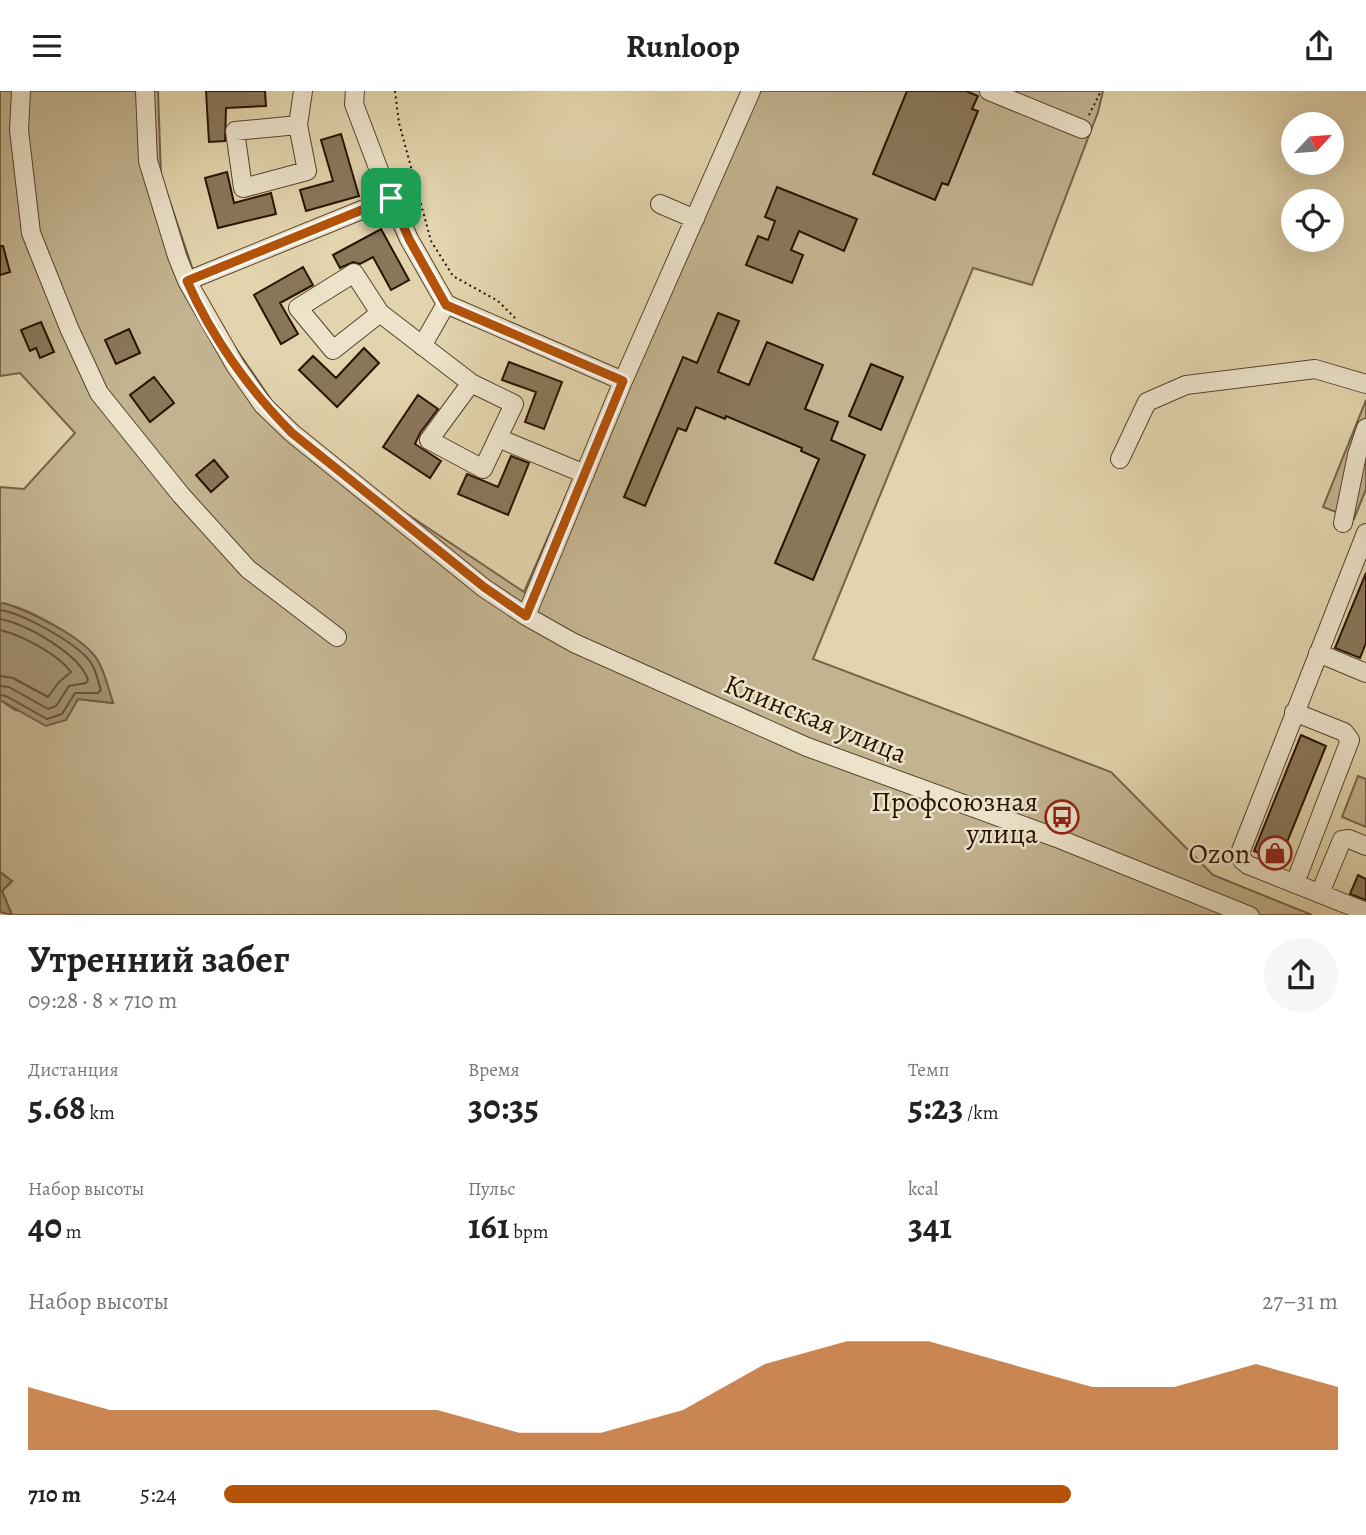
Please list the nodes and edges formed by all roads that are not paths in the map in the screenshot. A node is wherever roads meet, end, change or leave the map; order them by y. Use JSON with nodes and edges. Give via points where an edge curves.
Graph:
{"nodes":[{"id":1,"x":21,"y":91,"type":"edge"},
{"id":2,"x":145,"y":91,"type":"edge"},
{"id":3,"x":303,"y":91,"type":"edge"},
{"id":4,"x":355,"y":91,"type":"edge"},
{"id":5,"x":751,"y":91,"type":"edge"},
{"id":6,"x":989,"y":91,"type":"edge"},
{"id":7,"x":298,"y":125,"type":"junction"},
{"id":8,"x":1082,"y":129,"type":"road end"},
{"id":9,"x":391,"y":198,"type":"junction"},
{"id":10,"x":660,"y":204,"type":"dead end"},
{"id":11,"x":695,"y":219,"type":"junction"},
{"id":12,"x":187,"y":281,"type":"junction"},
{"id":13,"x":446,"y":305,"type":"junction"},
{"id":14,"x":380,"y":313,"type":"junction"},
{"id":15,"x":422,"y":346,"type":"junction"},
{"id":16,"x":623,"y":381,"type":"junction"},
{"id":17,"x":471,"y":383,"type":"junction"},
{"id":18,"x":1366,"y":384,"type":"edge"},
{"id":19,"x":1366,"y":428,"type":"edge"},
{"id":20,"x":498,"y":438,"type":"junction"},
{"id":21,"x":1120,"y":459,"type":"dead end"},
{"id":22,"x":585,"y":474,"type":"junction"},
{"id":23,"x":1343,"y":523,"type":"dead end"},
{"id":24,"x":1366,"y":533,"type":"edge"},
{"id":25,"x":526,"y":616,"type":"junction"},
{"id":26,"x":337,"y":637,"type":"dead end"},
{"id":27,"x":1318,"y":653,"type":"junction"},
{"id":28,"x":1366,"y":673,"type":"edge"},
{"id":29,"x":1294,"y":712,"type":"junction"},
{"id":30,"x":1366,"y":846,"type":"edge"},
{"id":31,"x":1294,"y":883,"type":"junction"},
{"id":32,"x":1320,"y":893,"type":"junction"},
{"id":33,"x":1366,"y":912,"type":"edge"},
{"id":34,"x":1250,"y":915,"type":"edge"}],
"edges":[{"from":1,"to":26,"type":"street","via":[[19,130],[31,233],[99,393],[248,569]]},
{"from":2,"to":12,"type":"street","name":"Клинская улица","via":[[148,161]]},
{"from":3,"to":7,"type":"street"},
{"from":4,"to":9,"type":"street","via":[[354,104]]},
{"from":5,"to":11,"type":"street"},
{"from":6,"to":8,"type":"street"},
{"from":7,"to":7,"type":"street","via":[[307,171],[243,188],[235,131]]},
{"from":9,"to":12,"type":"street"},
{"from":9,"to":13,"type":"street"},
{"from":10,"to":11,"type":"street"},
{"from":11,"to":16,"type":"street"},
{"from":12,"to":25,"type":"street","name":"Клинская улица","via":[[234,365],[263,405],[292,433]]},
{"from":13,"to":15,"type":"street"},
{"from":13,"to":16,"type":"street"},
{"from":14,"to":14,"type":"street","via":[[354,273],[298,308],[334,349]]},
{"from":14,"to":15,"type":"street"},
{"from":15,"to":17,"type":"street"},
{"from":16,"to":22,"type":"street"},
{"from":17,"to":20,"type":"street","via":[[514,404]]},
{"from":17,"to":20,"type":"street","via":[[429,440],[483,469]]},
{"from":18,"to":21,"type":"street","via":[[1315,369],[1186,385],[1147,402]]},
{"from":19,"to":23,"type":"street"},
{"from":20,"to":22,"type":"street"},
{"from":22,"to":25,"type":"street"},
{"from":24,"to":27,"type":"street"},
{"from":25,"to":34,"type":"street","name":"Клинская улица","via":[[574,643],[807,747],[1057,838]]},
{"from":27,"to":28,"type":"street"},
{"from":27,"to":29,"type":"street"},
{"from":29,"to":31,"type":"street","via":[[1240,853],[1248,865]]},
{"from":29,"to":31,"type":"street","via":[[1344,732],[1350,740]]},
{"from":30,"to":32,"type":"street","via":[[1342,840]]},
{"from":31,"to":32,"type":"street"},
{"from":32,"to":33,"type":"street"}]}
